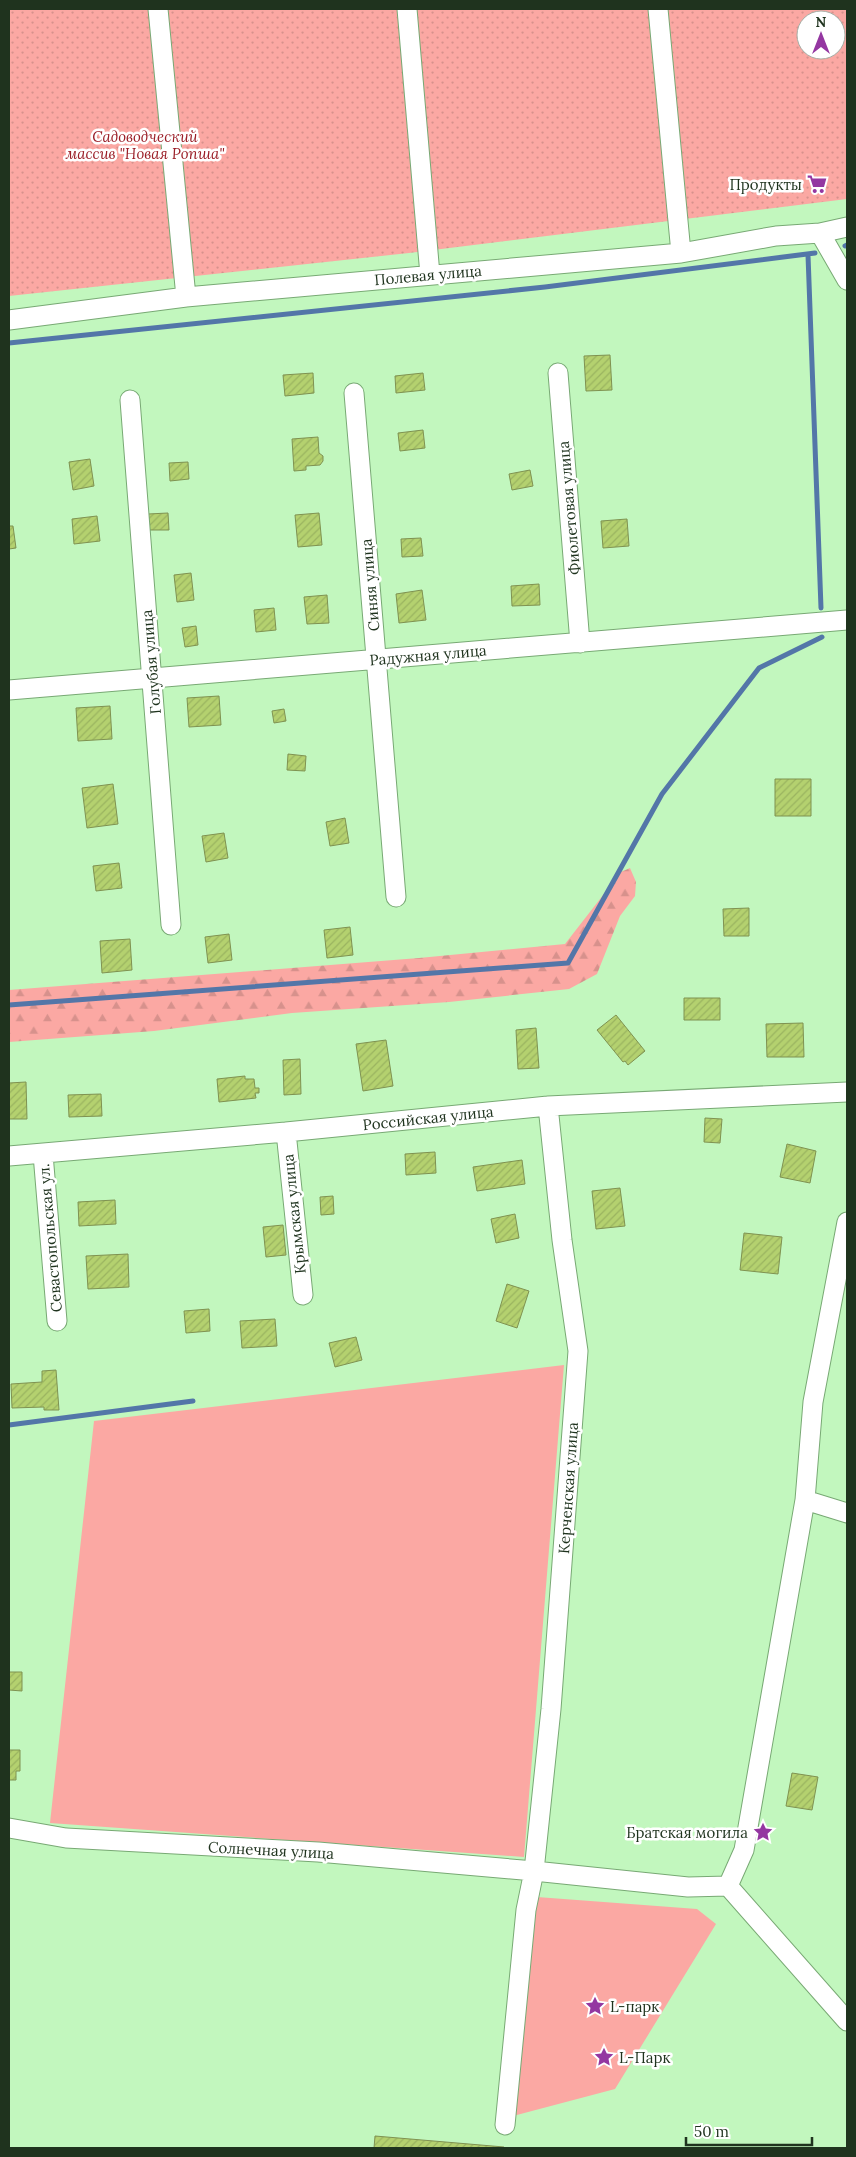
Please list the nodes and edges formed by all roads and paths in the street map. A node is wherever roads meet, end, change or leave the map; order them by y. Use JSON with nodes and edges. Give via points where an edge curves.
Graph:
{"nodes":[{"id":1,"x":158,"y":9,"type":"edge"},
{"id":2,"x":407,"y":9,"type":"edge"},
{"id":3,"x":658,"y":9,"type":"edge"},
{"id":4,"x":847,"y":227,"type":"edge"},
{"id":5,"x":820,"y":233,"type":"junction"},
{"id":6,"x":681,"y":253,"type":"junction"},
{"id":7,"x":430,"y":275,"type":"junction"},
{"id":8,"x":847,"y":280,"type":"edge"},
{"id":9,"x":186,"y":297,"type":"junction"},
{"id":10,"x":9,"y":320,"type":"edge"},
{"id":11,"x":558,"y":373,"type":"dead end"},
{"id":12,"x":354,"y":393,"type":"dead end"},
{"id":13,"x":130,"y":400,"type":"dead end"},
{"id":14,"x":847,"y":620,"type":"edge"},
{"id":15,"x":580,"y":642,"type":"junction"},
{"id":16,"x":376,"y":660,"type":"junction"},
{"id":17,"x":153,"y":678,"type":"junction"},
{"id":18,"x":9,"y":690,"type":"edge"},
{"id":19,"x":396,"y":897,"type":"dead end"},
{"id":20,"x":171,"y":925,"type":"dead end"},
{"id":21,"x":847,"y":1092,"type":"edge"},
{"id":22,"x":548,"y":1106,"type":"junction"},
{"id":23,"x":286,"y":1132,"type":"junction"},
{"id":24,"x":43,"y":1154,"type":"junction"},
{"id":25,"x":9,"y":1156,"type":"edge"},
{"id":26,"x":847,"y":1222,"type":"edge"},
{"id":27,"x":303,"y":1296,"type":"dead end"},
{"id":28,"x":840,"y":1298,"type":"edge"},
{"id":29,"x":57,"y":1321,"type":"dead end"},
{"id":30,"x":805,"y":1500,"type":"junction"},
{"id":31,"x":847,"y":1513,"type":"edge"},
{"id":32,"x":9,"y":1828,"type":"edge"},
{"id":33,"x":534,"y":1871,"type":"junction"},
{"id":34,"x":728,"y":1886,"type":"junction"},
{"id":35,"x":847,"y":2022,"type":"edge"},
{"id":36,"x":505,"y":2125,"type":"dead end"}],
"edges":[{"from":1,"to":9,"type":"street"},
{"from":2,"to":7,"type":"street"},
{"from":3,"to":6,"type":"street"},
{"from":4,"to":5,"type":"street","name":"Полевая улица"},
{"from":5,"to":6,"type":"street","name":"Полевая улица","via":[[776,236]]},
{"from":5,"to":8,"type":"street"},
{"from":6,"to":7,"type":"street","name":"Полевая улица"},
{"from":7,"to":9,"type":"street","name":"Полевая улица"},
{"from":9,"to":10,"type":"street","name":"Полевая улица"},
{"from":11,"to":15,"type":"street","name":"Фиолетовая улица"},
{"from":12,"to":16,"type":"street","name":"Синяя улица"},
{"from":13,"to":17,"type":"street","name":"Голубая улица"},
{"from":14,"to":15,"type":"street","name":"Радужная улица"},
{"from":15,"to":16,"type":"street","name":"Радужная улица"},
{"from":16,"to":17,"type":"street","name":"Радужная улица"},
{"from":16,"to":19,"type":"street","name":"Синяя улица"},
{"from":17,"to":18,"type":"street","name":"Радужная улица"},
{"from":17,"to":20,"type":"street","name":"Голубая улица"},
{"from":21,"to":22,"type":"street","name":"Российская улица"},
{"from":22,"to":23,"type":"street","name":"Российская улица"},
{"from":22,"to":33,"type":"street","name":"Керченская улица","via":[[578,1351]]},
{"from":23,"to":24,"type":"street","name":"Российская улица"},
{"from":23,"to":27,"type":"street","name":"Крымская улица"},
{"from":24,"to":25,"type":"street","name":"Российская улица"},
{"from":24,"to":29,"type":"street","name":"Севастопольская ул."},
{"from":26,"to":28,"type":"street"},
{"from":28,"to":30,"type":"street","via":[[813,1402]]},
{"from":30,"to":31,"type":"street"},
{"from":30,"to":34,"type":"street","via":[[744,1850]]},
{"from":32,"to":33,"type":"street","name":"Солнечная улица","via":[[66,1838],[318,1852]]},
{"from":33,"to":34,"type":"street","name":"Солнечная улица","via":[[688,1887]]},
{"from":33,"to":36,"type":"street","name":"Керченская улица","via":[[526,1910]]},
{"from":34,"to":35,"type":"street"}]}
